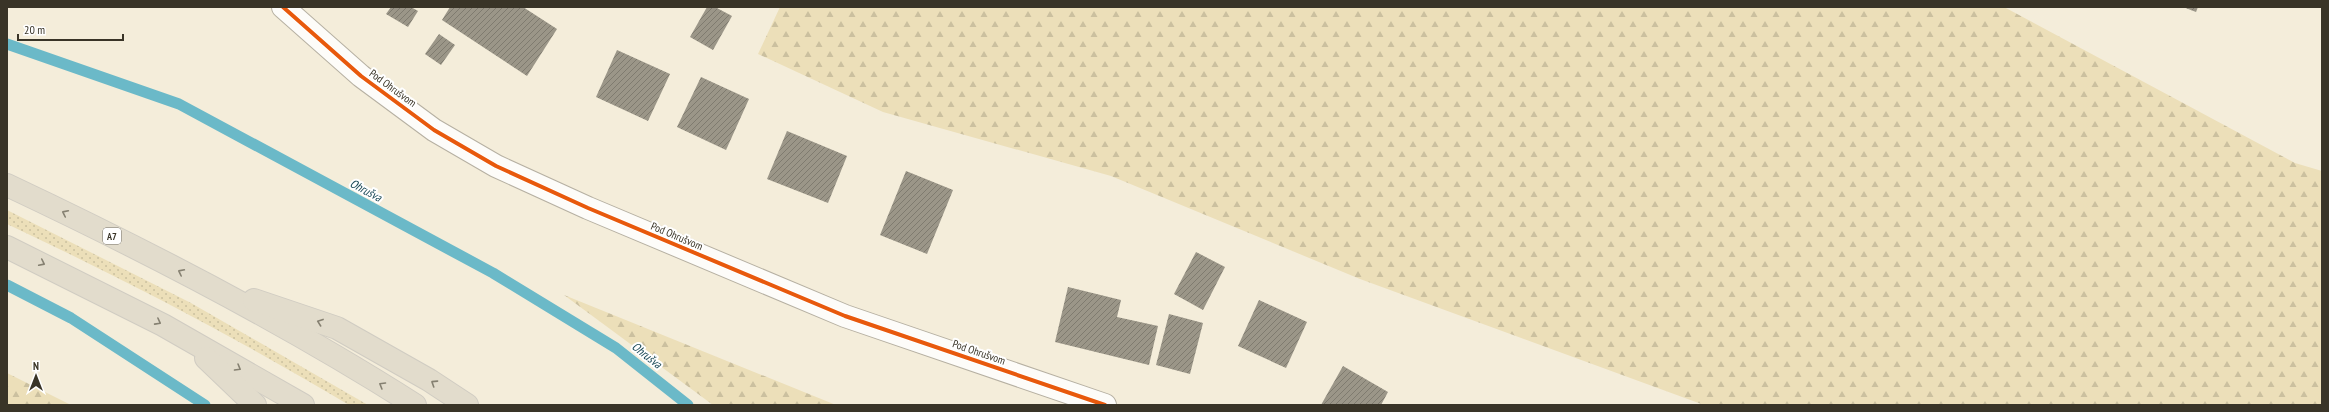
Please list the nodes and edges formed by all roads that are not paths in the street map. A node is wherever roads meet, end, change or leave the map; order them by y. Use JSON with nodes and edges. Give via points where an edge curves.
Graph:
{"nodes":[{"id":1,"x":283,"y":7,"type":"edge"},
{"id":2,"x":7,"y":185,"type":"edge"},
{"id":3,"x":7,"y":247,"type":"edge"},
{"id":4,"x":216,"y":289,"type":"junction"},
{"id":5,"x":192,"y":342,"type":"junction"},
{"id":6,"x":255,"y":405,"type":"edge"},
{"id":7,"x":303,"y":405,"type":"edge"},
{"id":8,"x":415,"y":405,"type":"edge"},
{"id":9,"x":467,"y":405,"type":"edge"},
{"id":10,"x":1105,"y":405,"type":"edge"}],
"edges":[{"from":1,"to":10,"type":"street","name":"Pod Ohrušvom","via":[[361,76],[434,130],[496,166],[588,208],[845,316]]},
{"from":4,"to":2,"type":"highway","number":"A7","one_way":true},
{"from":3,"to":5,"type":"highway","one_way":true,"via":[[59,271]]},
{"from":8,"to":4,"type":"highway","number":"A7","one_way":true},
{"from":9,"to":4,"type":"highway","one_way":true,"via":[[429,380],[337,328]]},
{"from":5,"to":6,"type":"highway","via":[[224,377]]},
{"from":5,"to":7,"type":"highway","one_way":true}]}
